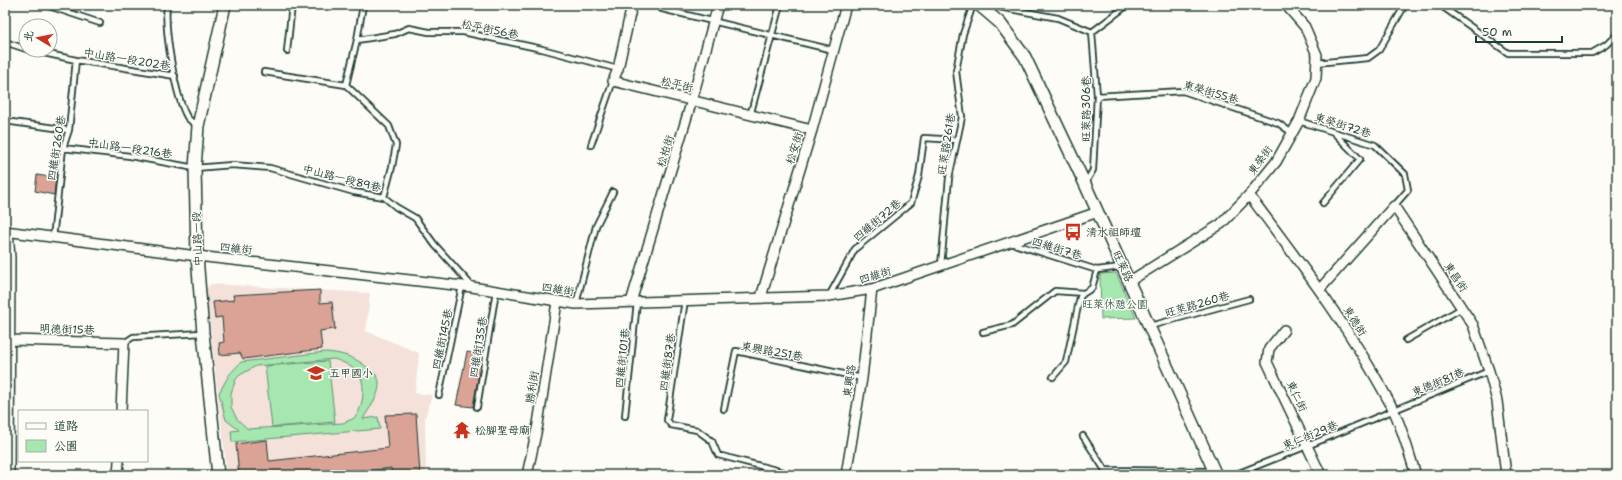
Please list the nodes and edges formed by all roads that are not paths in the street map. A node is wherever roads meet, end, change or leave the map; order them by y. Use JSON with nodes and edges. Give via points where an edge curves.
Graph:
{"nodes":[{"id":1,"x":46,"y":5,"type":"edge"},
{"id":2,"x":167,"y":5,"type":"edge"},
{"id":3,"x":225,"y":5,"type":"edge"},
{"id":4,"x":292,"y":5,"type":"edge"},
{"id":5,"x":363,"y":5,"type":"edge"},
{"id":6,"x":632,"y":5,"type":"edge"},
{"id":7,"x":718,"y":5,"type":"edge"},
{"id":8,"x":780,"y":5,"type":"edge"},
{"id":9,"x":846,"y":5,"type":"edge"},
{"id":10,"x":973,"y":5,"type":"edge"},
{"id":11,"x":978,"y":5,"type":"edge"},
{"id":12,"x":988,"y":5,"type":"edge"},
{"id":13,"x":1132,"y":5,"type":"edge"},
{"id":14,"x":1286,"y":5,"type":"edge"},
{"id":15,"x":1404,"y":5,"type":"edge"},
{"id":16,"x":1440,"y":5,"type":"edge"},
{"id":17,"x":662,"y":9,"type":"dead end"},
{"id":18,"x":713,"y":22,"type":"junction"},
{"id":19,"x":100,"y":23,"type":"dead end"},
{"id":20,"x":1092,"y":32,"type":"junction"},
{"id":21,"x":1617,"y":34,"type":"edge"},
{"id":22,"x":771,"y":36,"type":"junction"},
{"id":23,"x":357,"y":40,"type":"junction"},
{"id":24,"x":5,"y":42,"type":"edge"},
{"id":25,"x":18,"y":46,"type":"edge"},
{"id":26,"x":833,"y":50,"type":"junction"},
{"id":27,"x":287,"y":51,"type":"dead end"},
{"id":28,"x":58,"y":56,"type":"edge"},
{"id":29,"x":76,"y":60,"type":"junction"},
{"id":30,"x":1316,"y":63,"type":"junction"},
{"id":31,"x":618,"y":69,"type":"junction"},
{"id":32,"x":264,"y":72,"type":"dead end"},
{"id":33,"x":175,"y":76,"type":"junction"},
{"id":34,"x":613,"y":81,"type":"junction"},
{"id":35,"x":346,"y":85,"type":"junction"},
{"id":36,"x":1097,"y":96,"type":"junction"},
{"id":37,"x":692,"y":100,"type":"junction"},
{"id":38,"x":750,"y":116,"type":"junction"},
{"id":39,"x":5,"y":121,"type":"edge"},
{"id":40,"x":1299,"y":121,"type":"junction"},
{"id":41,"x":198,"y":126,"type":"junction"},
{"id":42,"x":69,"y":130,"type":"junction"},
{"id":43,"x":812,"y":130,"type":"junction"},
{"id":44,"x":1332,"y":131,"type":"junction"},
{"id":45,"x":1292,"y":132,"type":"junction"},
{"id":46,"x":957,"y":140,"type":"junction"},
{"id":47,"x":591,"y":145,"type":"dead end"},
{"id":48,"x":63,"y":148,"type":"junction"},
{"id":49,"x":195,"y":168,"type":"junction"},
{"id":50,"x":1086,"y":184,"type":"junction"},
{"id":51,"x":613,"y":192,"type":"dead end"},
{"id":52,"x":1249,"y":195,"type":"junction"},
{"id":53,"x":384,"y":197,"type":"junction"},
{"id":54,"x":1323,"y":203,"type":"dead end"},
{"id":55,"x":1394,"y":206,"type":"junction"},
{"id":56,"x":1098,"y":212,"type":"junction"},
{"id":57,"x":7,"y":231,"type":"edge"},
{"id":58,"x":53,"y":238,"type":"junction"},
{"id":59,"x":1011,"y":243,"type":"junction"},
{"id":60,"x":197,"y":256,"type":"junction"},
{"id":61,"x":941,"y":265,"type":"junction"},
{"id":62,"x":1123,"y":267,"type":"junction"},
{"id":63,"x":1097,"y":270,"type":"junction"},
{"id":64,"x":1130,"y":281,"type":"junction"},
{"id":65,"x":462,"y":286,"type":"junction"},
{"id":66,"x":472,"y":287,"type":"junction"},
{"id":67,"x":872,"y":289,"type":"junction"},
{"id":68,"x":1320,"y":289,"type":"junction"},
{"id":69,"x":496,"y":290,"type":"junction"},
{"id":70,"x":1084,"y":293,"type":"junction"},
{"id":71,"x":830,"y":296,"type":"junction"},
{"id":72,"x":761,"y":297,"type":"junction"},
{"id":73,"x":1249,"y":299,"type":"dead end"},
{"id":74,"x":685,"y":300,"type":"junction"},
{"id":75,"x":557,"y":302,"type":"junction"},
{"id":76,"x":634,"y":302,"type":"junction"},
{"id":77,"x":576,"y":304,"type":"junction"},
{"id":78,"x":1462,"y":308,"type":"junction"},
{"id":79,"x":1150,"y":326,"type":"junction"},
{"id":80,"x":1284,"y":330,"type":"dead end"},
{"id":81,"x":983,"y":332,"type":"dead end"},
{"id":82,"x":203,"y":333,"type":"junction"},
{"id":83,"x":10,"y":340,"type":"junction"},
{"id":84,"x":1406,"y":340,"type":"dead end"},
{"id":85,"x":124,"y":343,"type":"junction"},
{"id":86,"x":1489,"y":371,"type":"junction"},
{"id":87,"x":1053,"y":377,"type":"dead end"},
{"id":88,"x":862,"y":378,"type":"junction"},
{"id":89,"x":439,"y":395,"type":"dead end"},
{"id":90,"x":477,"y":407,"type":"dead end"},
{"id":91,"x":724,"y":409,"type":"dead end"},
{"id":92,"x":121,"y":410,"type":"edge"},
{"id":93,"x":1393,"y":411,"type":"junction"},
{"id":94,"x":625,"y":416,"type":"dead end"},
{"id":95,"x":1083,"y":436,"type":"dead end"},
{"id":96,"x":1307,"y":446,"type":"junction"},
{"id":97,"x":119,"y":462,"type":"edge"},
{"id":98,"x":1105,"y":470,"type":"junction"},
{"id":99,"x":1215,"y":473,"type":"edge"},
{"id":100,"x":9,"y":475,"type":"edge"},
{"id":101,"x":118,"y":475,"type":"edge"},
{"id":102,"x":218,"y":475,"type":"edge"},
{"id":103,"x":527,"y":475,"type":"edge"},
{"id":104,"x":795,"y":475,"type":"edge"},
{"id":105,"x":846,"y":475,"type":"edge"},
{"id":106,"x":1108,"y":475,"type":"edge"},
{"id":107,"x":1234,"y":475,"type":"edge"},
{"id":108,"x":1321,"y":475,"type":"edge"},
{"id":109,"x":1416,"y":475,"type":"edge"},
{"id":110,"x":1506,"y":475,"type":"edge"}],
"edges":[{"from":1,"to":19,"type":"lane"},
{"from":2,"to":33,"type":"lane","via":[[169,49]]},
{"from":3,"to":41,"type":"street","name":"中山路一段"},
{"from":4,"to":27,"type":"lane"},
{"from":5,"to":23,"type":"lane"},
{"from":6,"to":31,"type":"street"},
{"from":7,"to":18,"type":"street","name":"松柏街"},
{"from":8,"to":22,"type":"lane"},
{"from":9,"to":26,"type":"street","name":"松安街"},
{"from":10,"to":46,"type":"lane","name":"旺萊路261巷","via":[[963,34],[956,71],[962,117]]},
{"from":11,"to":50,"type":"street","name":"旺萊路","via":[[1000,23],[1025,57]]},
{"from":12,"to":20,"type":"lane","via":[[1058,18]]},
{"from":13,"to":20,"type":"lane"},
{"from":14,"to":30,"type":"street","name":"東榮街","via":[[1305,27],[1317,54]]},
{"from":15,"to":30,"type":"lane","via":[[1379,50],[1368,58]]},
{"from":16,"to":21,"type":"lane","via":[[1508,53],[1592,53],[1606,45]]},
{"from":17,"to":18,"type":"lane"},
{"from":18,"to":22,"type":"lane"},
{"from":18,"to":37,"type":"street","name":"松柏街"},
{"from":20,"to":36,"type":"lane","name":"旺萊路306巷"},
{"from":22,"to":26,"type":"lane"},
{"from":22,"to":38,"type":"lane"},
{"from":23,"to":31,"type":"lane","name":"松平街56巷","via":[[396,34],[409,28],[429,32],[463,32]]},
{"from":23,"to":35,"type":"lane"},
{"from":24,"to":25,"type":"lane"},
{"from":26,"to":43,"type":"street","name":"松安街"},
{"from":28,"to":29,"type":"lane","name":"中山路一段202巷"},
{"from":29,"to":33,"type":"lane","name":"中山路一段202巷"},
{"from":29,"to":42,"type":"lane","name":"四維街260巷"},
{"from":30,"to":40,"type":"street","name":"東榮街","via":[[1316,78]]},
{"from":31,"to":34,"type":"street"},
{"from":32,"to":35,"type":"lane"},
{"from":33,"to":41,"type":"lane","via":[[188,118]]},
{"from":34,"to":37,"type":"street","name":"松平街"},
{"from":34,"to":47,"type":"lane"},
{"from":35,"to":53,"type":"lane","via":[[389,126],[396,145]]},
{"from":36,"to":45,"type":"lane","name":"東榮街55巷","via":[[1183,91],[1278,124]]},
{"from":36,"to":50,"type":"lane","name":"旺萊路306巷","via":[[1094,170]]},
{"from":37,"to":38,"type":"street","name":"松平街"},
{"from":37,"to":76,"type":"street","name":"松柏街"},
{"from":38,"to":43,"type":"street","name":"松平街"},
{"from":39,"to":42,"type":"lane"},
{"from":40,"to":44,"type":"lane","name":"東榮街72巷"},
{"from":40,"to":45,"type":"street","name":"東榮街"},
{"from":41,"to":49,"type":"street","name":"中山路一段"},
{"from":42,"to":48,"type":"lane","name":"四維街260巷"},
{"from":43,"to":72,"type":"street","name":"松安街"},
{"from":44,"to":54,"type":"lane","via":[[1360,159]]},
{"from":44,"to":55,"type":"lane","name":"東榮街72巷","via":[[1375,145],[1405,174],[1408,190]]},
{"from":45,"to":52,"type":"street","name":"東榮街","via":[[1276,162]]},
{"from":46,"to":61,"type":"lane","name":"旺萊路261巷","via":[[949,178]]},
{"from":46,"to":71,"type":"lane","name":"四維街72巷","via":[[924,138],[919,176],[910,203],[855,249]]},
{"from":48,"to":49,"type":"lane","name":"中山路一段216巷","via":[[130,156]]},
{"from":48,"to":58,"type":"lane","name":"四維街260巷"},
{"from":49,"to":53,"type":"lane","name":"中山路一段89巷","via":[[232,165],[270,168],[354,192]]},
{"from":49,"to":60,"type":"street","name":"中山路一段"},
{"from":50,"to":56,"type":"street","name":"旺萊路"},
{"from":51,"to":77,"type":"lane","via":[[596,226]]},
{"from":52,"to":64,"type":"street","name":"東榮街","via":[[1221,224]]},
{"from":52,"to":68,"type":"street","name":"東德街"},
{"from":53,"to":66,"type":"lane","name":"中山路一段89巷","via":[[415,218]]},
{"from":55,"to":68,"type":"street"},
{"from":55,"to":78,"type":"street","name":"東昌街"},
{"from":56,"to":59,"type":"street","name":"四維街"},
{"from":56,"to":62,"type":"street","name":"旺萊路"},
{"from":57,"to":58,"type":"street","name":"四維街"},
{"from":57,"to":83,"type":"street","via":[[10,258]]},
{"from":58,"to":60,"type":"street","name":"四維街"},
{"from":59,"to":61,"type":"street","name":"四維街"},
{"from":59,"to":63,"type":"lane","name":"四維街7巷"},
{"from":60,"to":65,"type":"street","name":"四維街"},
{"from":60,"to":82,"type":"street","name":"中山路一段"},
{"from":61,"to":67,"type":"street","name":"四維街"},
{"from":62,"to":63,"type":"lane"},
{"from":62,"to":64,"type":"street","name":"旺萊路"},
{"from":63,"to":70,"type":"lane","via":[[1092,288]]},
{"from":64,"to":79,"type":"street","name":"旺萊路"},
{"from":65,"to":66,"type":"street","name":"四維街"},
{"from":65,"to":89,"type":"lane","name":"四維街145巷"},
{"from":66,"to":69,"type":"street","name":"四維街"},
{"from":67,"to":71,"type":"street","name":"四維街"},
{"from":67,"to":88,"type":"street","name":"東興路"},
{"from":68,"to":93,"type":"street","name":"東德街"},
{"from":69,"to":75,"type":"street","name":"四維街"},
{"from":69,"to":90,"type":"lane","name":"四維街135巷"},
{"from":70,"to":81,"type":"lane","via":[[1055,291],[1012,325]]},
{"from":70,"to":87,"type":"lane","via":[[1080,297],[1066,362]]},
{"from":71,"to":72,"type":"street","name":"四維街"},
{"from":72,"to":74,"type":"street","name":"四維街"},
{"from":73,"to":79,"type":"lane","name":"旺萊路260巷"},
{"from":74,"to":76,"type":"street","name":"四維街"},
{"from":74,"to":104,"type":"lane","name":"四維街87巷","via":[[668,420],[671,425],[697,430],[712,441],[718,455]]},
{"from":75,"to":77,"type":"street","name":"四維街"},
{"from":75,"to":103,"type":"street","name":"勝利街","via":[[538,424]]},
{"from":76,"to":77,"type":"street","name":"四維街"},
{"from":76,"to":94,"type":"lane","name":"四維街101巷"},
{"from":78,"to":84,"type":"lane"},
{"from":78,"to":86,"type":"street","name":"東昌街","via":[[1473,325]]},
{"from":79,"to":99,"type":"street","name":"旺萊路"},
{"from":80,"to":96,"type":"street","name":"東仁街","via":[[1269,349],[1267,362]]},
{"from":82,"to":85,"type":"lane","name":"明德街15巷","via":[[133,337]]},
{"from":82,"to":102,"type":"street","name":"中山路一段"},
{"from":83,"to":85,"type":"street","name":"明德街15巷"},
{"from":83,"to":100,"type":"street"},
{"from":85,"to":92,"type":"street"},
{"from":86,"to":93,"type":"lane","name":"東德街81巷"},
{"from":86,"to":110,"type":"street","name":"東昌街","via":[[1498,401]]},
{"from":88,"to":91,"type":"lane","name":"東興路251巷","via":[[736,351]]},
{"from":88,"to":105,"type":"street","name":"東興路"},
{"from":93,"to":96,"type":"lane","name":"東仁街29巷"},
{"from":93,"to":109,"type":"street","name":"東德街"},
{"from":95,"to":98,"type":"lane"},
{"from":96,"to":107,"type":"lane","name":"東仁街29巷"},
{"from":96,"to":108,"type":"street","name":"東仁街"},
{"from":97,"to":101,"type":"street"},
{"from":98,"to":99,"type":"lane"},
{"from":98,"to":106,"type":"lane"}]}
